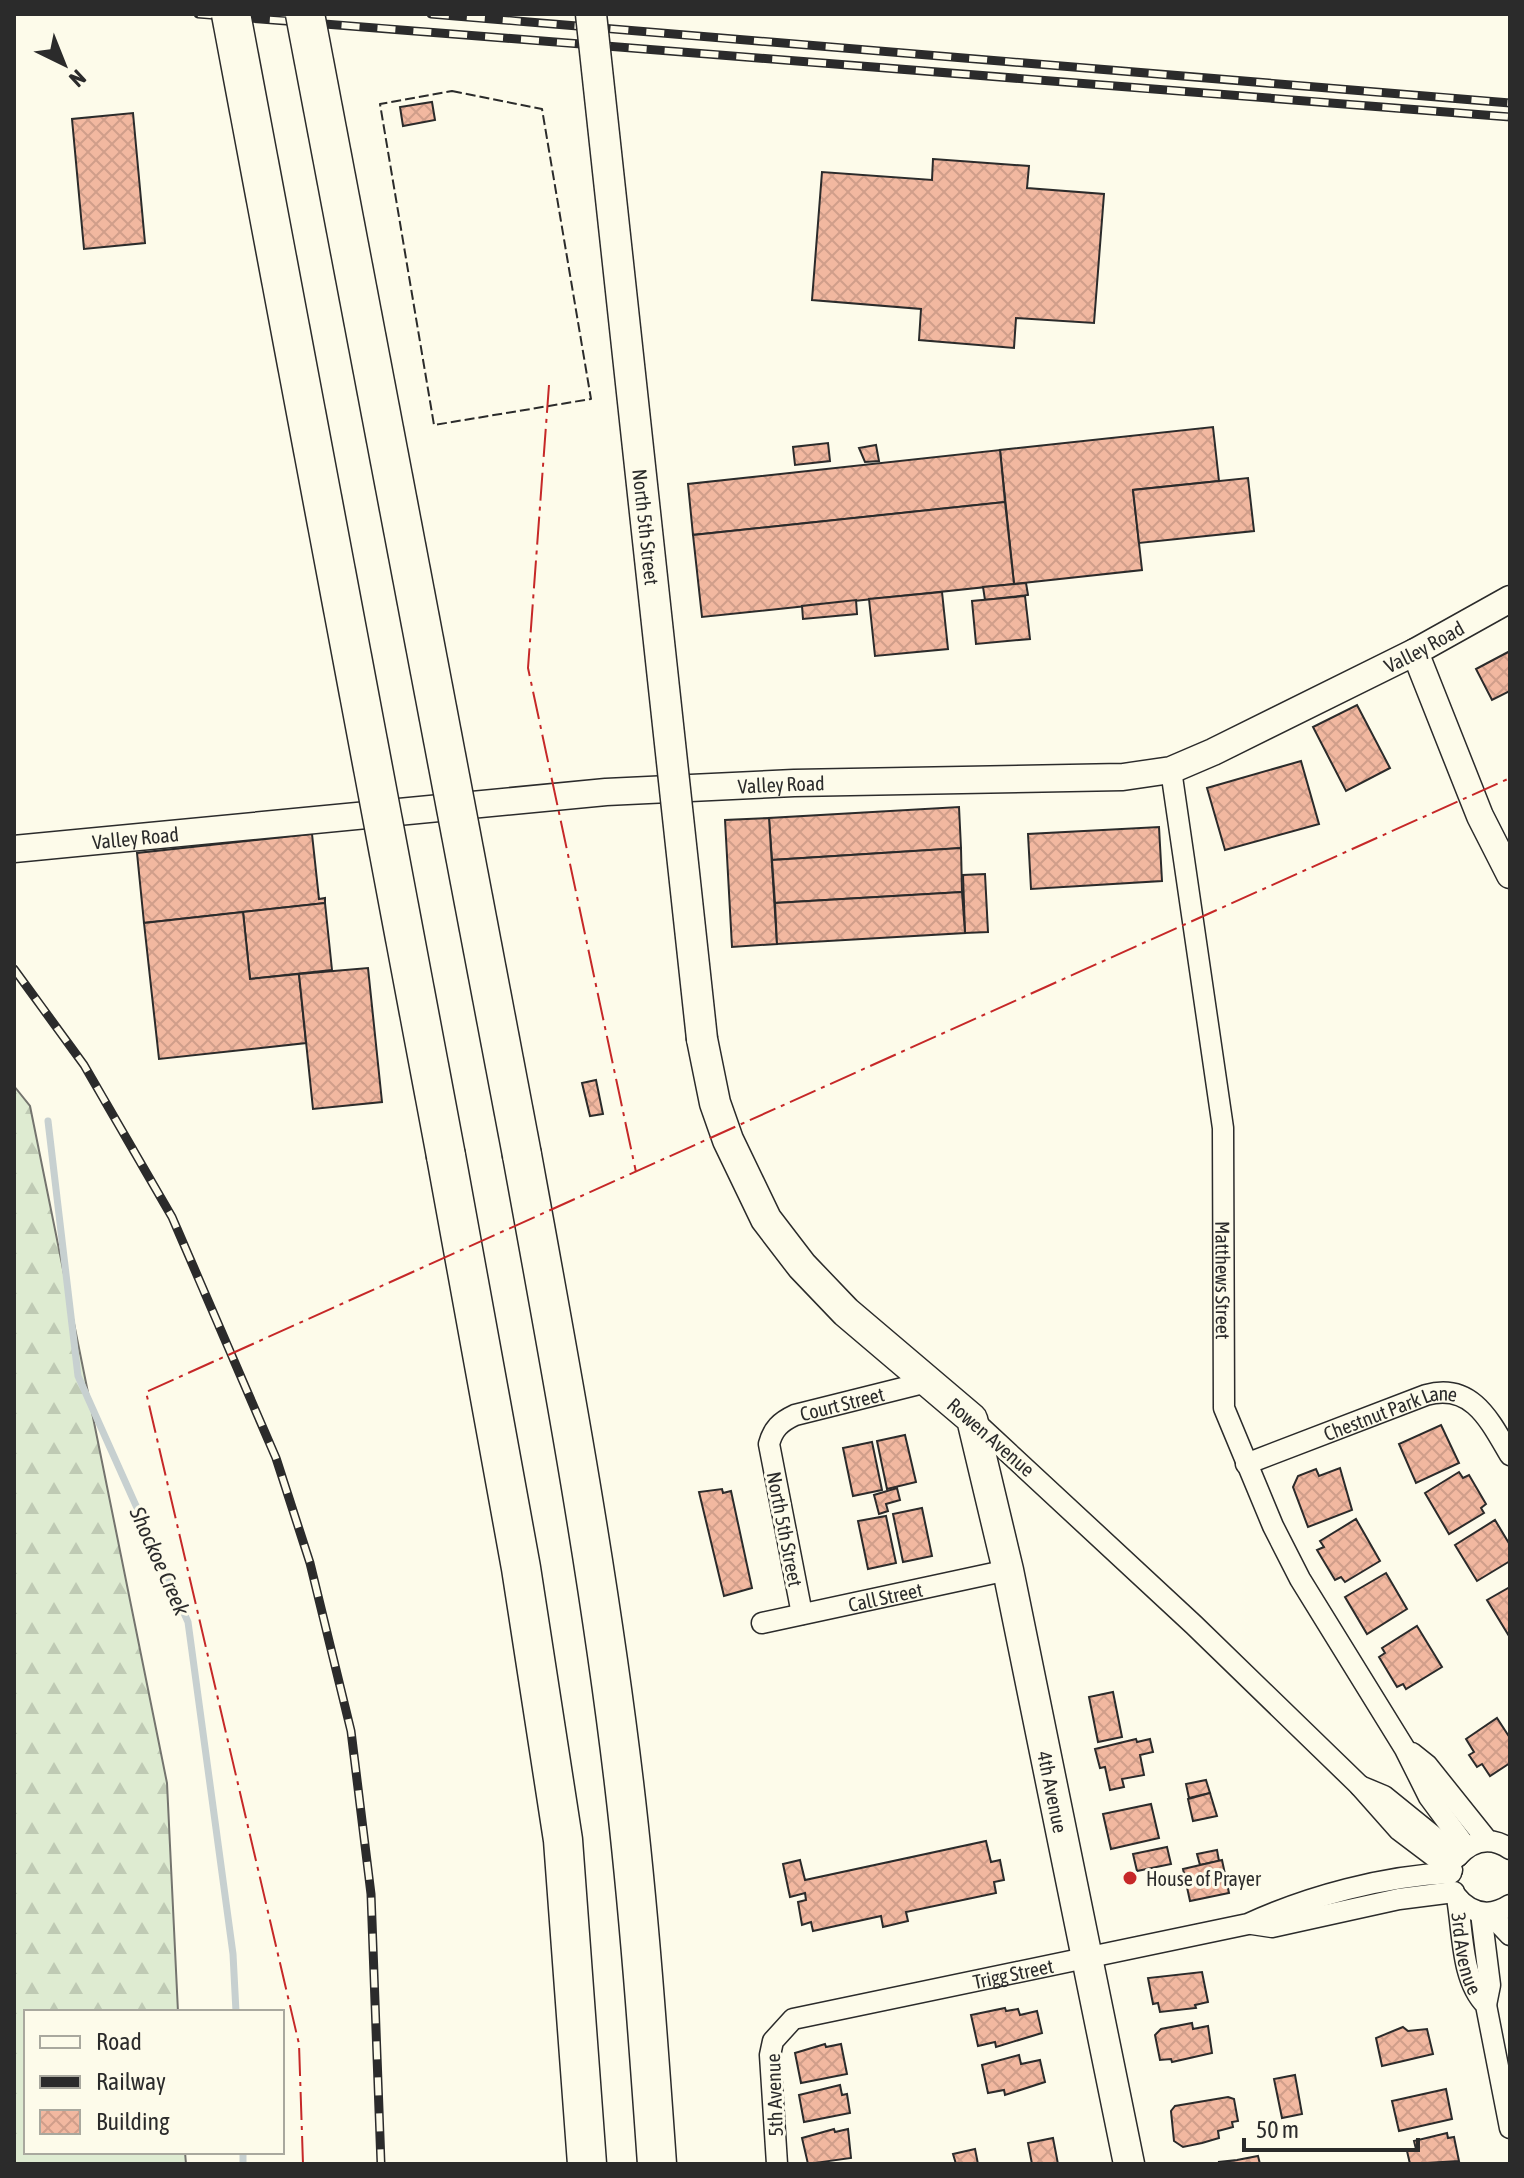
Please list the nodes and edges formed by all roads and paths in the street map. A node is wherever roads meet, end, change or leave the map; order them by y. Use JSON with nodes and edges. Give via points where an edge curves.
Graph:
{"nodes":[{"id":1,"x":231,"y":14,"type":"edge"},
{"id":2,"x":305,"y":14,"type":"edge"},
{"id":3,"x":591,"y":14,"type":"edge"},
{"id":4,"x":1510,"y":599,"type":"edge"},
{"id":5,"x":1415,"y":652,"type":"junction"},
{"id":6,"x":1171,"y":770,"type":"junction"},
{"id":7,"x":14,"y":849,"type":"edge"},
{"id":8,"x":1510,"y":875,"type":"edge"},
{"id":9,"x":702,"y":1039,"type":"joint"},
{"id":10,"x":927,"y":1382,"type":"junction"},
{"id":11,"x":972,"y":1419,"type":"junction"},
{"id":12,"x":769,"y":1444,"type":"joint"},
{"id":13,"x":1510,"y":1455,"type":"edge"},
{"id":14,"x":1246,"y":1464,"type":"junction"},
{"id":15,"x":1008,"y":1570,"type":"junction"},
{"id":16,"x":802,"y":1614,"type":"junction"},
{"id":17,"x":762,"y":1623,"type":"dead end"},
{"id":18,"x":1405,"y":1749,"type":"junction"},
{"id":19,"x":1487,"y":1840,"type":"junction"},
{"id":20,"x":1510,"y":1849,"type":"edge"},
{"id":21,"x":1456,"y":1873,"type":"junction"},
{"id":22,"x":1510,"y":1905,"type":"edge"},
{"id":23,"x":1485,"y":1914,"type":"junction"},
{"id":24,"x":1510,"y":1935,"type":"edge"},
{"id":25,"x":1086,"y":1958,"type":"junction"},
{"id":26,"x":1486,"y":2005,"type":"junction"},
{"id":27,"x":782,"y":2029,"type":"joint"},
{"id":28,"x":1510,"y":2128,"type":"edge"},
{"id":29,"x":587,"y":2164,"type":"edge"},
{"id":30,"x":657,"y":2164,"type":"edge"},
{"id":31,"x":777,"y":2164,"type":"edge"},
{"id":32,"x":1129,"y":2164,"type":"edge"}],
"edges":[{"from":1,"to":29,"type":"highway","bridge":true,"via":[[521,1568],[563,1840]]},
{"from":2,"to":30,"type":"highway","bridge":true,"via":[[568,1409],[624,1781]]},
{"from":3,"to":9,"type":"main road","name":"North 5th Street","bridge":true},
{"from":4,"to":5,"type":"street","name":"Valley Road"},
{"from":5,"to":6,"type":"street","name":"Valley Road"},
{"from":5,"to":8,"type":"street","via":[[1480,816]]},
{"from":6,"to":7,"type":"street","name":"Valley Road","via":[[1123,777],[606,792]]},
{"from":6,"to":14,"type":"street","name":"Matthews Street","via":[[1223,1128],[1221,1385],[1231,1431]]},
{"from":9,"to":10,"type":"main road","name":"Rowen Avenue","via":[[719,1115],[766,1219],[846,1312]]},
{"from":10,"to":11,"type":"main road","name":"Rowen Avenue"},
{"from":10,"to":12,"type":"street","name":"Court Street","via":[[795,1415],[777,1426]]},
{"from":11,"to":15,"type":"main road","name":"4th Avenue"},
{"from":11,"to":21,"type":"street","name":"Rowen Avenue","via":[[1127,1561],[1399,1830]]},
{"from":12,"to":16,"type":"street","name":"North 5th Street"},
{"from":13,"to":14,"type":"street","name":"Chestnut Park Lane","via":[[1478,1405],[1447,1391]]},
{"from":14,"to":18,"type":"street","name":"Matthews Street","via":[[1300,1579]]},
{"from":15,"to":16,"type":"street","name":"Call Street"},
{"from":15,"to":25,"type":"main road","name":"4th Avenue"},
{"from":16,"to":17,"type":"street","name":"Call Street"},
{"from":18,"to":19,"type":"street","name":"Matthews Street","via":[[1427,1765]]},
{"from":18,"to":21,"type":"street","name":"Matthews Street"},
{"from":19,"to":20,"type":"street"},
{"from":19,"to":21,"type":"street","name":"Trigg Street"},
{"from":21,"to":23,"type":"street","name":"Rowen Avenue"},
{"from":21,"to":25,"type":"street","name":"Trigg Street","via":[[1399,1899]]},
{"from":21,"to":26,"type":"street","name":"3rd Avenue","via":[[1469,1971],[1476,1994]]},
{"from":22,"to":23,"type":"street"},
{"from":23,"to":24,"type":"street","name":"Rowen Avenue"},
{"from":23,"to":26,"type":"street","name":"3rd Avenue","via":[[1490,1985]]},
{"from":25,"to":27,"type":"street","name":"Trigg Street","via":[[900,1994],[793,2019]]},
{"from":25,"to":32,"type":"main road","name":"4th Avenue"},
{"from":26,"to":28,"type":"street","name":"3rd Avenue"},
{"from":27,"to":31,"type":"street","name":"5th Avenue","via":[[770,2055]]}]}
